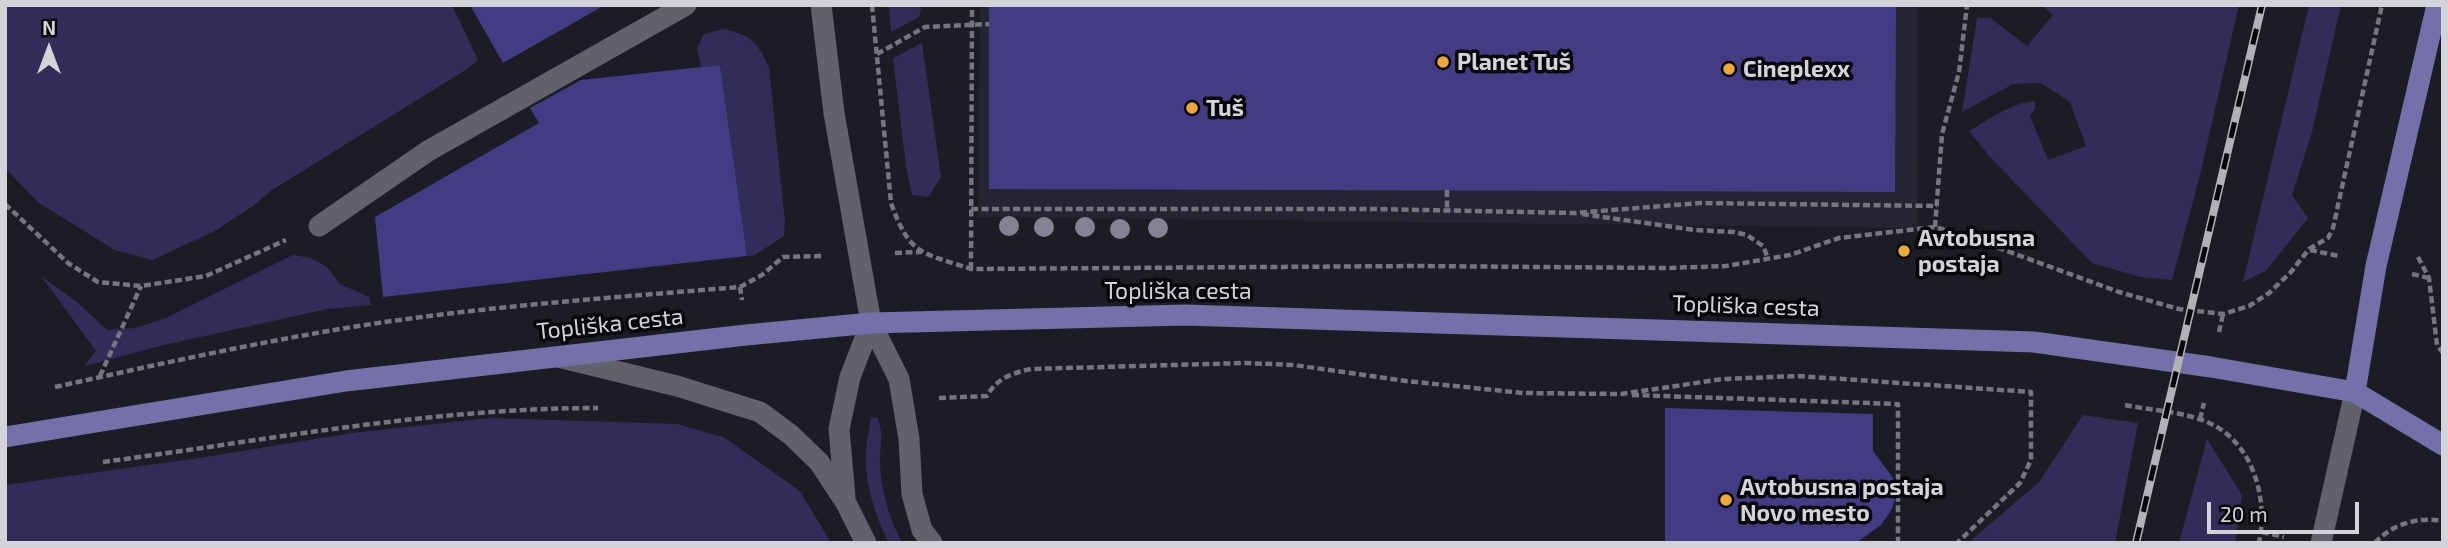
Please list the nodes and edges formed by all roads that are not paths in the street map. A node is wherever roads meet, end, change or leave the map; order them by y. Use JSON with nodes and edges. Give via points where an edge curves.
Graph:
{"nodes":[{"id":1,"x":686,"y":5,"type":"edge"},
{"id":2,"x":821,"y":5,"type":"edge"},
{"id":3,"x":2437,"y":5,"type":"edge"},
{"id":4,"x":319,"y":226,"type":"road end"},
{"id":5,"x":871,"y":323,"type":"junction"},
{"id":6,"x":552,"y":356,"type":"junction"},
{"id":7,"x":2355,"y":392,"type":"junction"},
{"id":8,"x":5,"y":438,"type":"edge"},
{"id":9,"x":2443,"y":445,"type":"edge"},
{"id":10,"x":846,"y":503,"type":"junction"},
{"id":11,"x":866,"y":543,"type":"edge"},
{"id":12,"x":932,"y":543,"type":"edge"},
{"id":13,"x":2321,"y":543,"type":"edge"}],
"edges":[{"from":1,"to":4,"type":"street","via":[[428,151]]},
{"from":2,"to":5,"type":"street","via":[[834,113]]},
{"from":3,"to":7,"type":"main road","via":[[2376,266]]},
{"from":5,"to":6,"type":"main road","name":"Topliška cesta"},
{"from":5,"to":7,"type":"main road","name":"Topliška cesta","via":[[1185,315],[2034,342]]},
{"from":5,"to":10,"type":"street","via":[[850,377],[839,429]]},
{"from":5,"to":12,"type":"street","via":[[899,379],[912,494],[922,530]]},
{"from":6,"to":8,"type":"main road","name":"Topliška cesta","via":[[346,380]]},
{"from":6,"to":10,"type":"street","via":[[677,386],[760,412],[819,462]]},
{"from":7,"to":9,"type":"main road"},
{"from":7,"to":13,"type":"street"},
{"from":10,"to":11,"type":"street"}]}
